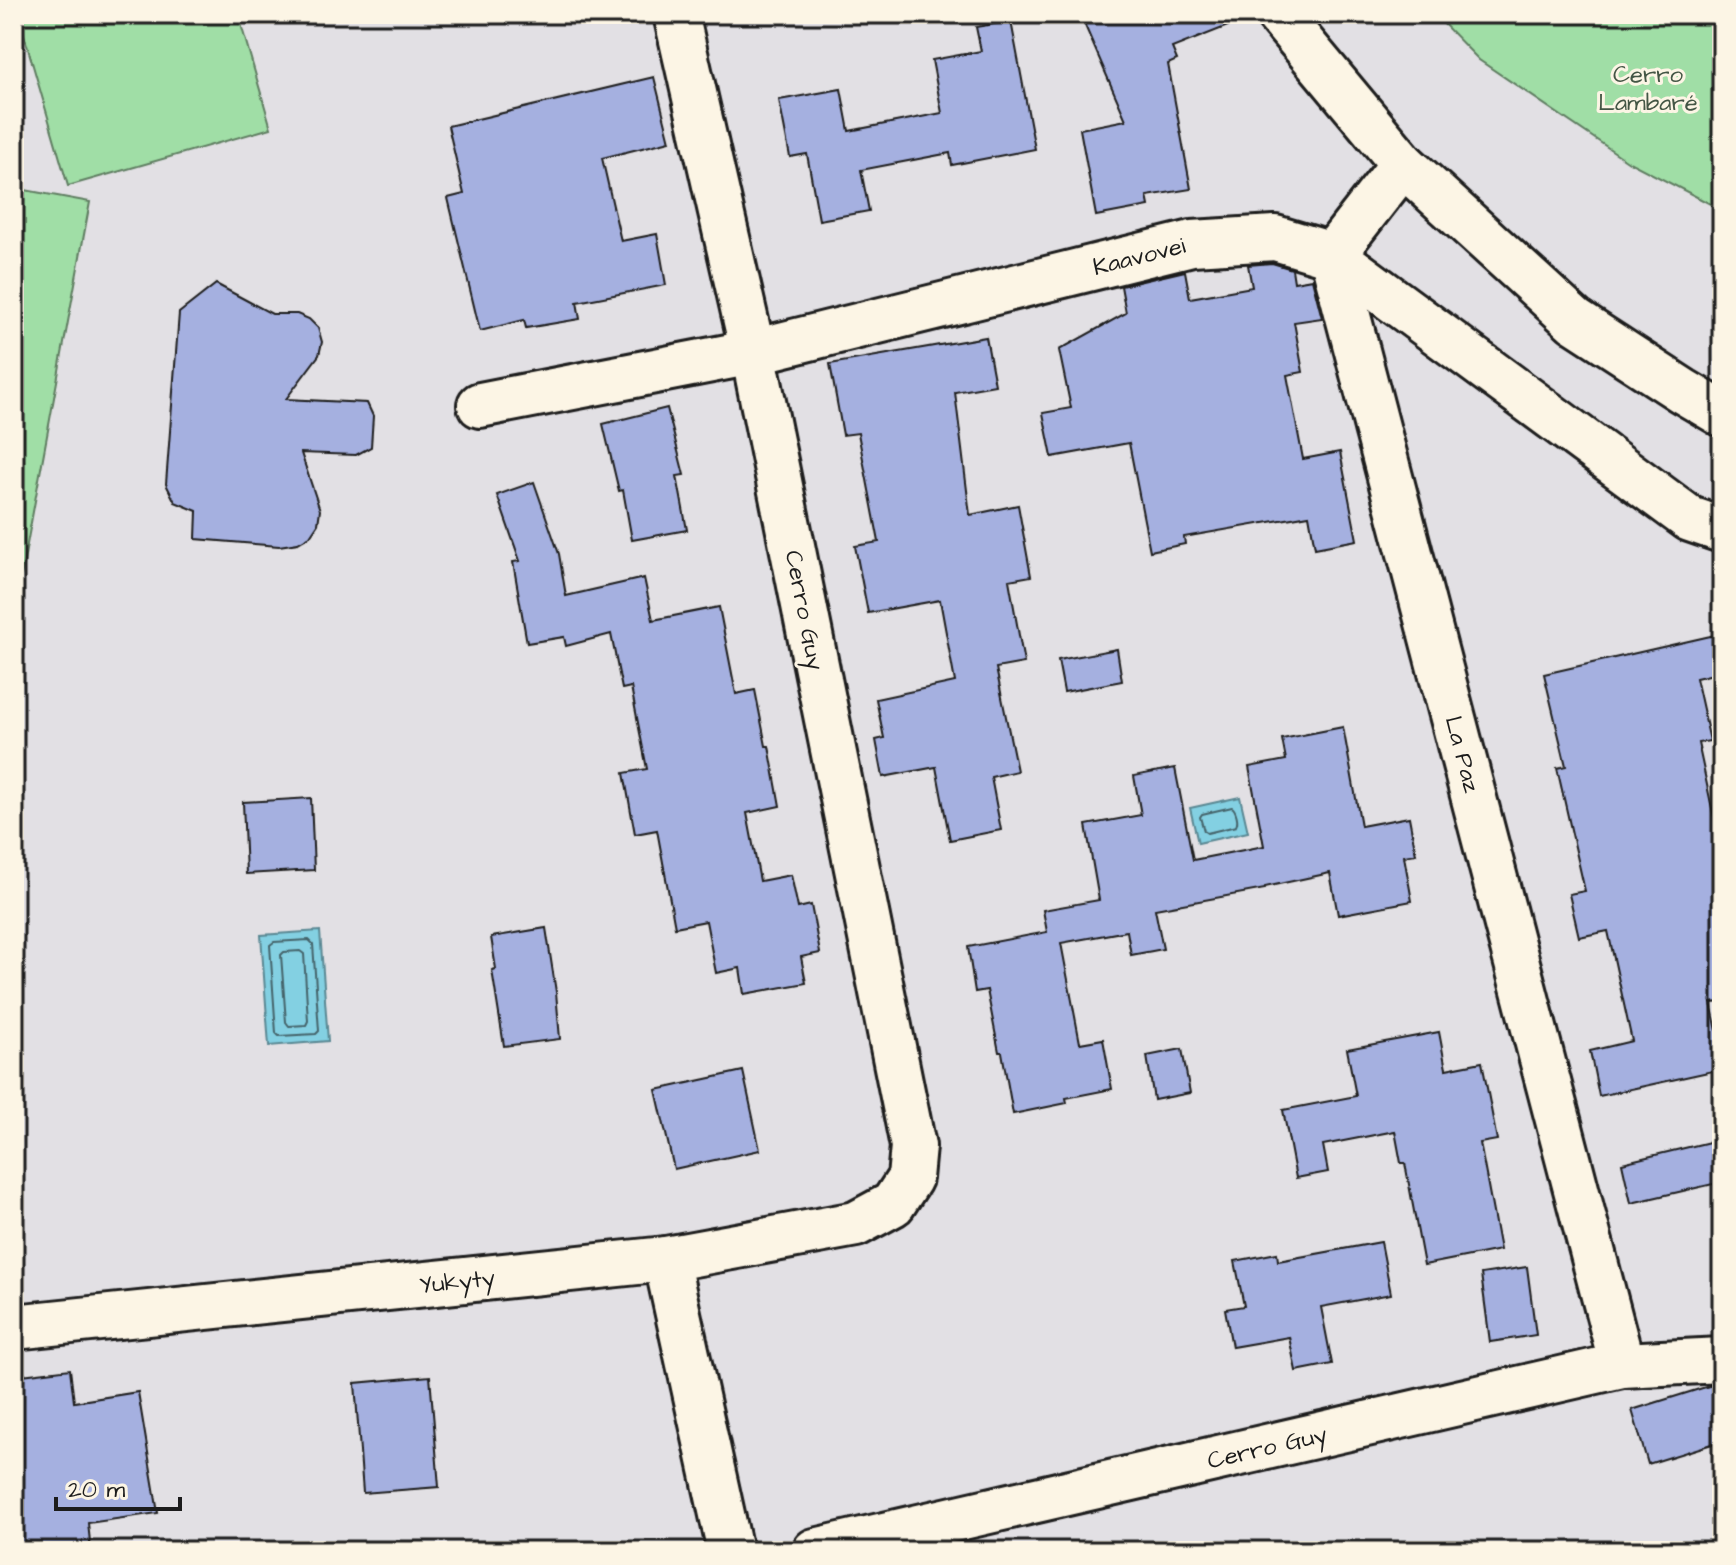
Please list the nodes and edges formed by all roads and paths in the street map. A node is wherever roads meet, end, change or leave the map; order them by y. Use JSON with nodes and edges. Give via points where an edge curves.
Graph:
{"nodes":[{"id":1,"x":676,"y":14,"type":"edge"},
{"id":2,"x":1278,"y":14,"type":"edge"},
{"id":3,"x":1403,"y":164,"type":"junction"},
{"id":4,"x":1332,"y":255,"type":"junction"},
{"id":5,"x":753,"y":352,"type":"junction"},
{"id":6,"x":480,"y":405,"type":"dead end"},
{"id":7,"x":1722,"y":414,"type":"edge"},
{"id":8,"x":1722,"y":530,"type":"edge"},
{"id":9,"x":893,"y":1204,"type":"joint"},
{"id":10,"x":666,"y":1259,"type":"junction"},
{"id":11,"x":14,"y":1327,"type":"edge"},
{"id":12,"x":1722,"y":1360,"type":"edge"},
{"id":13,"x":1622,"y":1365,"type":"junction"},
{"id":14,"x":730,"y":1551,"type":"edge"},
{"id":15,"x":815,"y":1551,"type":"edge"}],
"edges":[{"from":1,"to":5,"type":"street","name":"Cerro Guy"},
{"from":2,"to":3,"type":"street"},
{"from":3,"to":4,"type":"street"},
{"from":3,"to":7,"type":"street","via":[[1575,321]]},
{"from":4,"to":5,"type":"street","name":"Kaavovei","via":[[1275,238],[1192,243]]},
{"from":4,"to":8,"type":"street","name":"Kaavovei","via":[[1690,519]]},
{"from":4,"to":13,"type":"street","name":"La Paz"},
{"from":5,"to":6,"type":"street","name":"Kaavovei"},
{"from":5,"to":9,"type":"street","name":"Cerro Guy","via":[[913,1146],[910,1178]]},
{"from":9,"to":10,"type":"street","name":"Yukyty","via":[[856,1224]]},
{"from":10,"to":11,"type":"street","name":"Yukyty"},
{"from":10,"to":14,"type":"street"},
{"from":12,"to":13,"type":"street","name":"Cerro Guy"},
{"from":13,"to":15,"type":"street","name":"Cerro Guy"}]}
